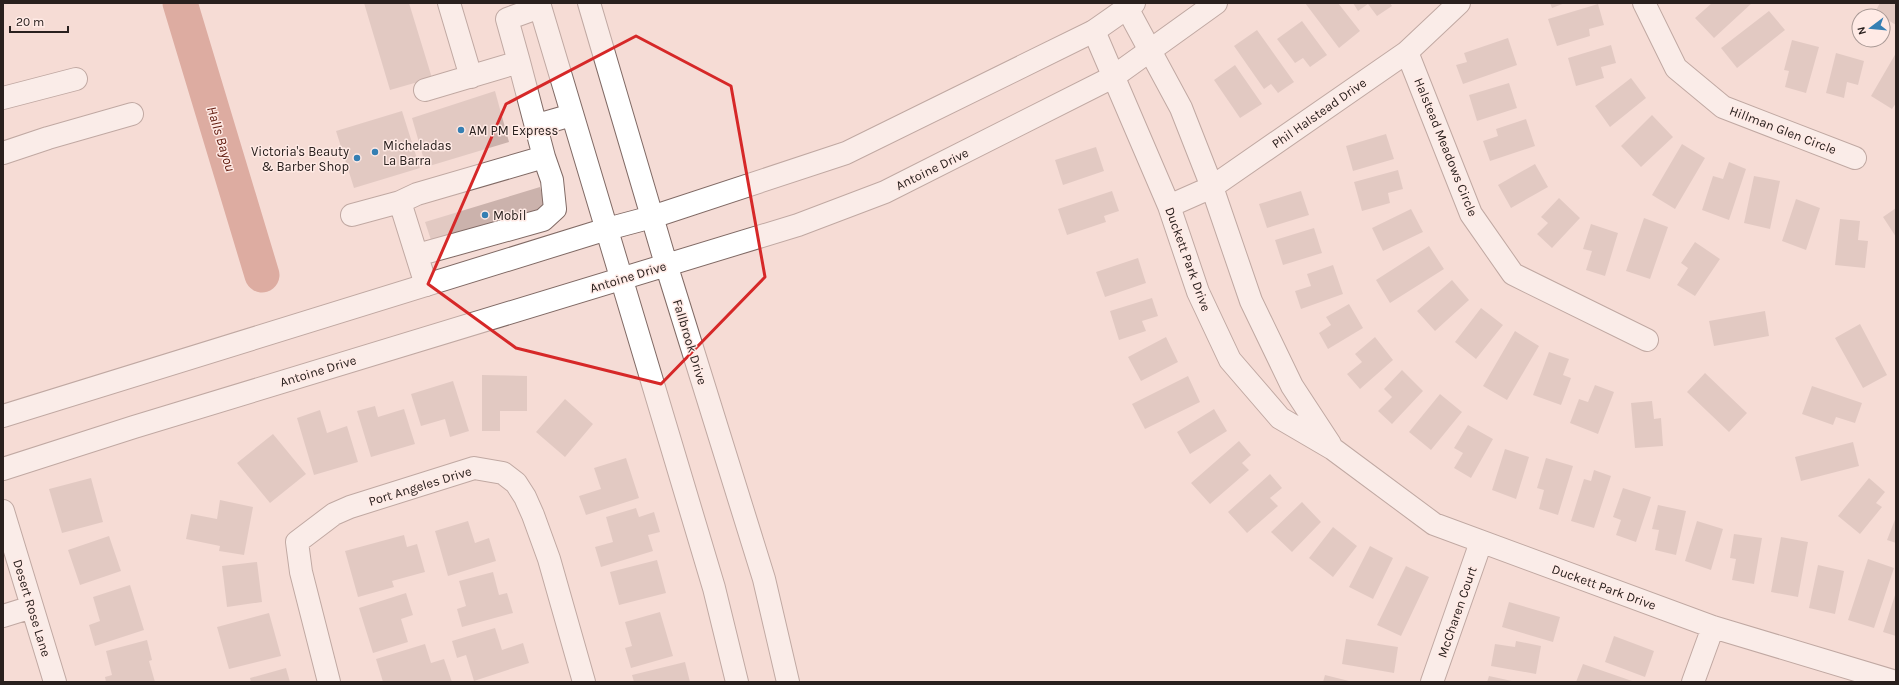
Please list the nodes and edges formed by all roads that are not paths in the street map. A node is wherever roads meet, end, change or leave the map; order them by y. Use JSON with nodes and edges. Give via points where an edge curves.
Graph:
{"nodes":[{"id":1,"x":449,"y":3,"type":"edge"},
{"id":2,"x":589,"y":3,"type":"edge"},
{"id":3,"x":1216,"y":3,"type":"edge"},
{"id":4,"x":1459,"y":3,"type":"edge"},
{"id":5,"x":1644,"y":3,"type":"edge"},
{"id":6,"x":540,"y":5,"type":"edge"},
{"id":7,"x":1130,"y":6,"type":"edge"},
{"id":8,"x":505,"y":11,"type":"edge"},
{"id":9,"x":1094,"y":31,"type":"junction"},
{"id":10,"x":1150,"y":52,"type":"junction"},
{"id":11,"x":1407,"y":52,"type":"junction"},
{"id":12,"x":519,"y":62,"type":"junction"},
{"id":13,"x":471,"y":77,"type":"junction"},
{"id":14,"x":1113,"y":77,"type":"junction"},
{"id":15,"x":76,"y":79,"type":"dead end"},
{"id":16,"x":425,"y":90,"type":"dead end"},
{"id":17,"x":3,"y":98,"type":"edge"},
{"id":18,"x":132,"y":114,"type":"dead end"},
{"id":19,"x":572,"y":115,"type":"junction"},
{"id":20,"x":537,"y":125,"type":"junction"},
{"id":21,"x":3,"y":153,"type":"edge"},
{"id":22,"x":544,"y":157,"type":"junction"},
{"id":23,"x":1855,"y":158,"type":"dead end"},
{"id":24,"x":1212,"y":187,"type":"junction"},
{"id":25,"x":400,"y":202,"type":"junction"},
{"id":26,"x":1169,"y":206,"type":"junction"},
{"id":27,"x":352,"y":215,"type":"dead end"},
{"id":28,"x":652,"y":217,"type":"junction"},
{"id":29,"x":607,"y":228,"type":"junction"},
{"id":30,"x":514,"y":229,"type":"junction"},
{"id":31,"x":417,"y":255,"type":"junction"},
{"id":32,"x":522,"y":255,"type":"junction"},
{"id":33,"x":666,"y":264,"type":"junction"},
{"id":34,"x":620,"y":279,"type":"junction"},
{"id":35,"x":426,"y":285,"type":"junction"},
{"id":36,"x":1647,"y":340,"type":"dead end"},
{"id":37,"x":3,"y":416,"type":"edge"},
{"id":38,"x":1333,"y":449,"type":"junction"},
{"id":39,"x":3,"y":469,"type":"edge"},
{"id":40,"x":3,"y":511,"type":"edge"},
{"id":41,"x":1481,"y":542,"type":"junction"},
{"id":42,"x":32,"y":607,"type":"junction"},
{"id":43,"x":3,"y":616,"type":"edge"},
{"id":44,"x":1713,"y":627,"type":"junction"},
{"id":45,"x":55,"y":682,"type":"edge"},
{"id":46,"x":329,"y":682,"type":"edge"},
{"id":47,"x":584,"y":682,"type":"edge"},
{"id":48,"x":737,"y":682,"type":"edge"},
{"id":49,"x":788,"y":682,"type":"edge"},
{"id":50,"x":1432,"y":682,"type":"edge"},
{"id":51,"x":1693,"y":682,"type":"edge"},
{"id":52,"x":1896,"y":682,"type":"edge"}],
"edges":[{"from":1,"to":13,"type":"main road"},
{"from":2,"to":28,"type":"main road","name":"Fallbrook Drive"},
{"from":3,"to":10,"type":"main road","name":"Antoine Drive"},
{"from":4,"to":11,"type":"main road","name":"Phil Halstead Drive"},
{"from":5,"to":23,"type":"main road","name":"Hillman Glen Circle","via":[[1676,68],[1723,107]]},
{"from":6,"to":8,"type":"main road"},
{"from":6,"to":19,"type":"main road"},
{"from":7,"to":9,"type":"main road"},
{"from":7,"to":10,"type":"main road","name":"Duckett Park Drive"},
{"from":8,"to":12,"type":"main road"},
{"from":9,"to":14,"type":"main road","name":"Duckett Park Drive"},
{"from":9,"to":28,"type":"main road","via":[[846,154]]},
{"from":10,"to":14,"type":"main road","name":"Antoine Drive"},
{"from":10,"to":24,"type":"main road","name":"Duckett Park Drive","via":[[1181,108]]},
{"from":11,"to":24,"type":"main road","name":"Phil Halstead Drive"},
{"from":11,"to":36,"type":"main road","name":"Halstead Meadows Circle","via":[[1471,214],[1513,274]]},
{"from":12,"to":13,"type":"main road"},
{"from":12,"to":20,"type":"main road"},
{"from":13,"to":16,"type":"main road"},
{"from":14,"to":26,"type":"main road","name":"Duckett Park Drive"},
{"from":14,"to":33,"type":"main road","name":"Antoine Drive","via":[[884,192],[798,225]]},
{"from":15,"to":17,"type":"main road"},
{"from":18,"to":21,"type":"main road"},
{"from":19,"to":20,"type":"main road"},
{"from":19,"to":29,"type":"main road"},
{"from":20,"to":22,"type":"main road"},
{"from":22,"to":25,"type":"main road","via":[[416,194]]},
{"from":22,"to":30,"type":"main road","via":[[552,180],[554,209],[543,220]]},
{"from":24,"to":26,"type":"main road","name":"Phil Halstead Drive"},
{"from":24,"to":38,"type":"main road","name":"Duckett Park Drive","via":[[1251,301],[1292,386]]},
{"from":25,"to":27,"type":"main road"},
{"from":25,"to":31,"type":"main road"},
{"from":26,"to":38,"type":"main road","name":"Duckett Park Drive","via":[[1198,292],[1230,360],[1280,418]]},
{"from":28,"to":29,"type":"main road"},
{"from":28,"to":33,"type":"main road","name":"Fallbrook Drive"},
{"from":29,"to":32,"type":"main road"},
{"from":29,"to":34,"type":"main road"},
{"from":30,"to":31,"type":"main road"},
{"from":30,"to":32,"type":"main road"},
{"from":31,"to":35,"type":"main road"},
{"from":32,"to":35,"type":"main road"},
{"from":33,"to":34,"type":"main road","name":"Antoine Drive"},
{"from":33,"to":49,"type":"main road","name":"Fallbrook Drive","via":[[764,579]]},
{"from":34,"to":39,"type":"main road","name":"Antoine Drive"},
{"from":34,"to":48,"type":"main road","via":[[714,588]]},
{"from":35,"to":37,"type":"main road"},
{"from":38,"to":41,"type":"main road","name":"Duckett Park Drive","via":[[1434,524]]},
{"from":40,"to":42,"type":"main road","name":"Desert Rose Lane"},
{"from":41,"to":44,"type":"main road","name":"Duckett Park Drive"},
{"from":41,"to":50,"type":"main road","name":"McCharen Court"},
{"from":42,"to":43,"type":"main road"},
{"from":42,"to":45,"type":"main road","name":"Desert Rose Lane"},
{"from":44,"to":51,"type":"main road"},
{"from":44,"to":52,"type":"main road","name":"Duckett Park Drive"},
{"from":46,"to":47,"type":"main road","name":"Port Angeles Drive","via":[[297,542],[334,514],[474,468],[503,473],[516,483],[525,497],[558,591]]}]}
